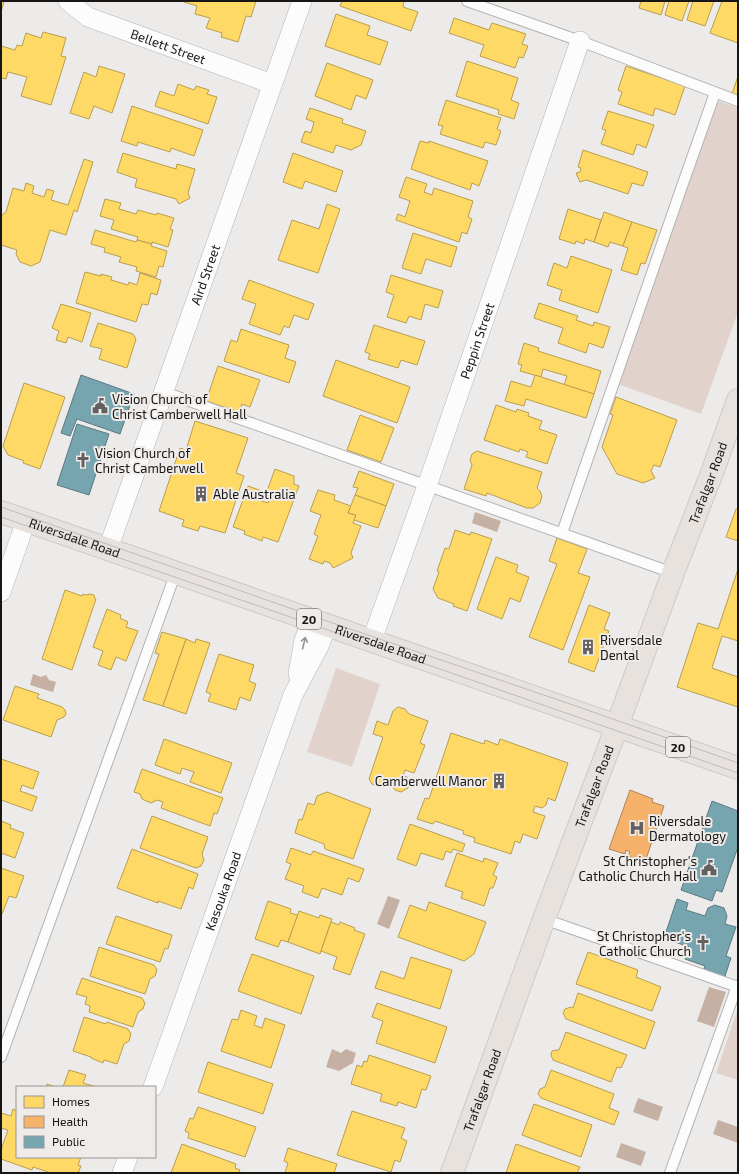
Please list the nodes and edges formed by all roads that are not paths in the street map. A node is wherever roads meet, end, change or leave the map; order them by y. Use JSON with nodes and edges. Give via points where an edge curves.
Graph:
{"nodes":[{"id":1,"x":68,"y":1,"type":"edge"},
{"id":2,"x":302,"y":1,"type":"edge"},
{"id":3,"x":467,"y":1,"type":"edge"},
{"id":4,"x":580,"y":41,"type":"junction"},
{"id":5,"x":272,"y":84,"type":"junction"},
{"id":6,"x":715,"y":93,"type":"junction"},
{"id":7,"x":738,"y":101,"type":"edge"},
{"id":8,"x":164,"y":392,"type":"junction"},
{"id":9,"x":738,"y":400,"type":"edge"},
{"id":10,"x":426,"y":486,"type":"junction"},
{"id":11,"x":1,"y":512,"type":"edge"},
{"id":12,"x":26,"y":521,"type":"junction"},
{"id":13,"x":562,"y":533,"type":"junction"},
{"id":14,"x":108,"y":549,"type":"junction"},
{"id":15,"x":176,"y":572,"type":"junction"},
{"id":16,"x":673,"y":573,"type":"junction"},
{"id":17,"x":1,"y":592,"type":"edge"},
{"id":18,"x":319,"y":622,"type":"junction"},
{"id":19,"x":372,"y":640,"type":"junction"},
{"id":20,"x":617,"y":726,"type":"junction"},
{"id":21,"x":738,"y":768,"type":"edge"},
{"id":22,"x":544,"y":918,"type":"junction"},
{"id":23,"x":737,"y":986,"type":"edge"},
{"id":24,"x":1,"y":1057,"type":"edge"},
{"id":25,"x":153,"y":1086,"type":"edge"},
{"id":26,"x":128,"y":1158,"type":"edge"},
{"id":27,"x":122,"y":1173,"type":"edge"},
{"id":28,"x":452,"y":1173,"type":"edge"},
{"id":29,"x":670,"y":1173,"type":"edge"}],
"edges":[{"from":1,"to":5,"type":"street","name":"Bellett Street","via":[[88,17]]},
{"from":2,"to":5,"type":"street","name":"Aird Street"},
{"from":3,"to":4,"type":"lane"},
{"from":4,"to":6,"type":"lane"},
{"from":4,"to":10,"type":"street","name":"Peppin Street"},
{"from":5,"to":8,"type":"street","name":"Aird Street"},
{"from":6,"to":7,"type":"lane"},
{"from":6,"to":13,"type":"lane"},
{"from":8,"to":10,"type":"lane"},
{"from":8,"to":14,"type":"street","name":"Aird Street"},
{"from":9,"to":16,"type":"main road","name":"Trafalgar Road"},
{"from":10,"to":13,"type":"lane"},
{"from":10,"to":19,"type":"street","name":"Peppin Street"},
{"from":11,"to":12,"type":"main road","name":"Riversdale Road","number":"20"},
{"from":12,"to":14,"type":"main road","name":"Riversdale Road","number":"20"},
{"from":12,"to":17,"type":"street"},
{"from":13,"to":16,"type":"lane"},
{"from":14,"to":15,"type":"main road","name":"Riversdale Road","number":"20"},
{"from":15,"to":18,"type":"main road","name":"Riversdale Road","number":"20"},
{"from":15,"to":24,"type":"lane"},
{"from":16,"to":20,"type":"main road","name":"Trafalgar Road"},
{"from":18,"to":19,"type":"main road","name":"Riversdale Road","number":"20"},
{"from":18,"to":25,"type":"street","name":"Kasouka Road","via":[[319,646],[293,695]]},
{"from":19,"to":20,"type":"main road","name":"Riversdale Road","number":"20"},
{"from":20,"to":21,"type":"main road","name":"Riversdale Road","number":"20"},
{"from":20,"to":22,"type":"main road","name":"Trafalgar Road"},
{"from":22,"to":23,"type":"lane"},
{"from":22,"to":28,"type":"main road","name":"Trafalgar Road"},
{"from":23,"to":29,"type":"lane"},
{"from":26,"to":27,"type":"street"}]}
